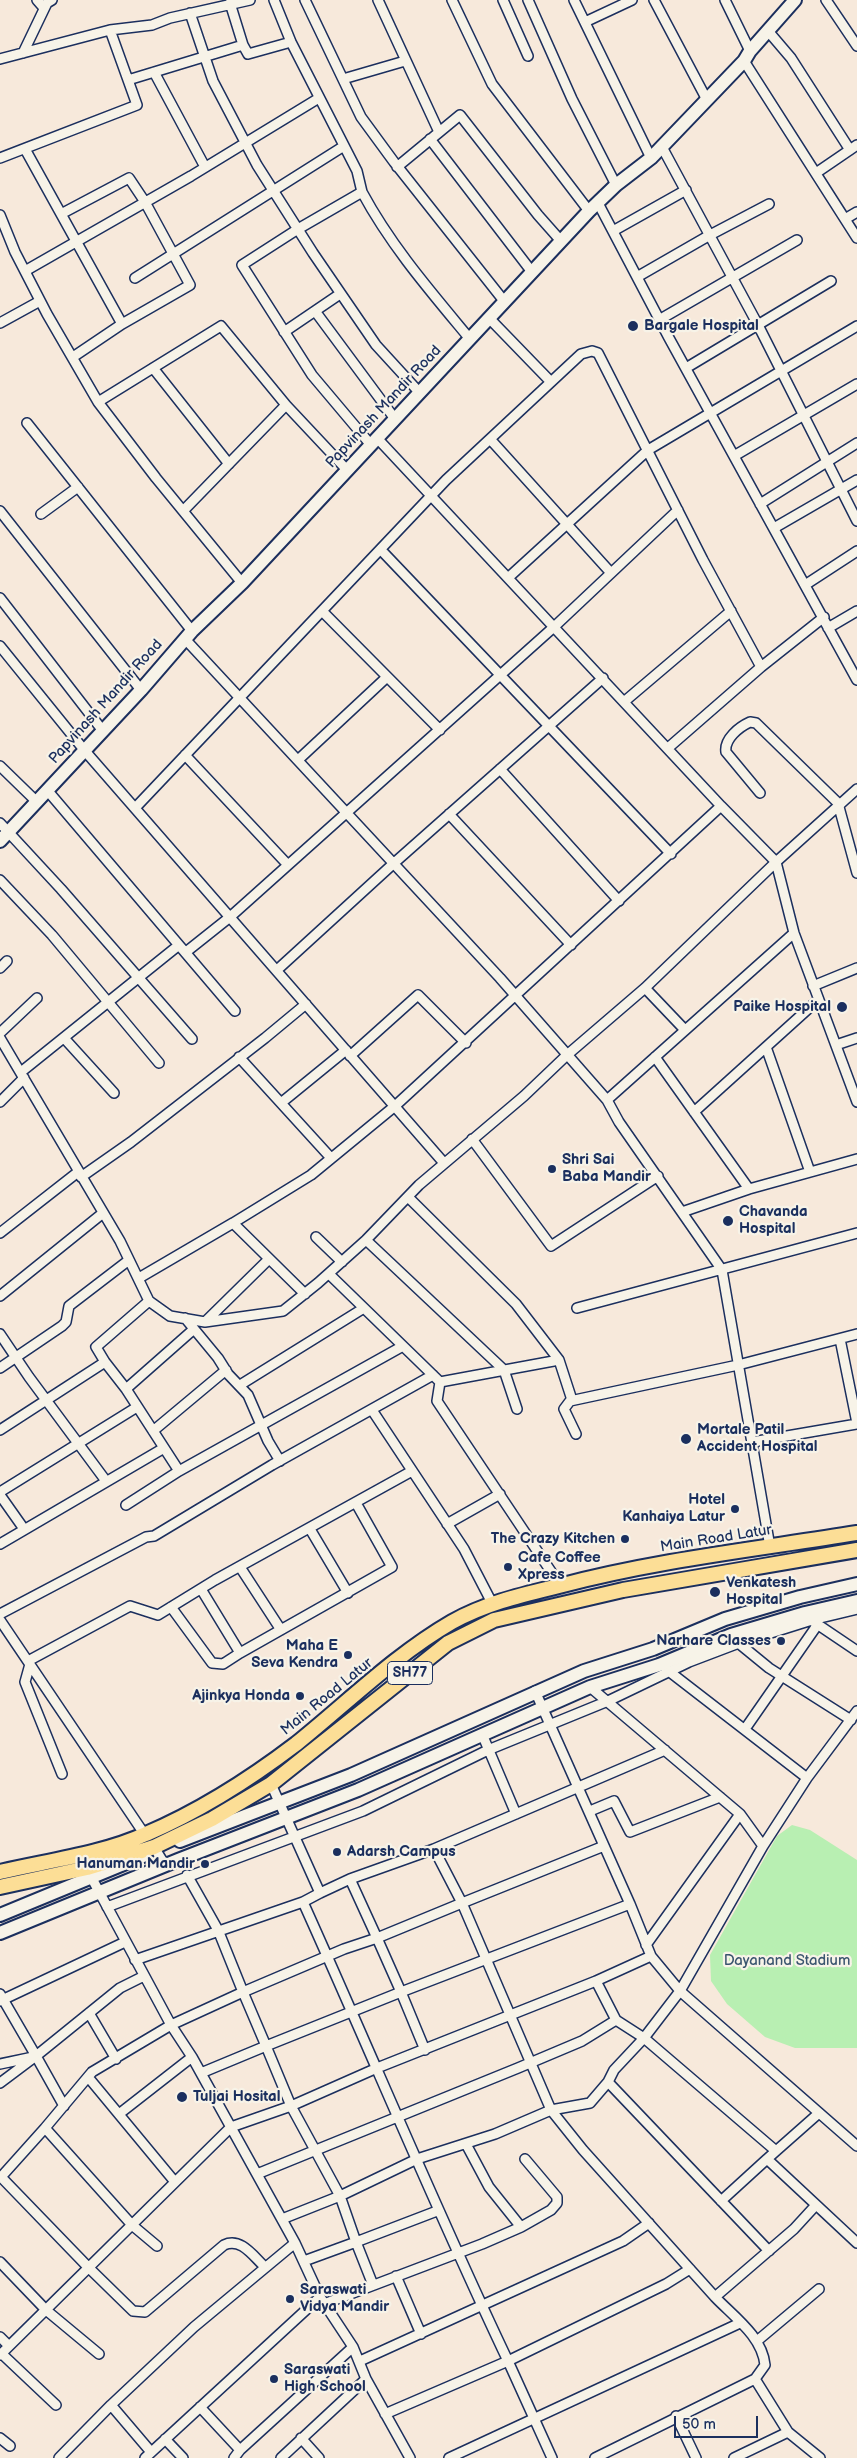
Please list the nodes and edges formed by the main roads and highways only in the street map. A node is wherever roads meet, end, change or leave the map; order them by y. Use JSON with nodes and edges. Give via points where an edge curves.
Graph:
{"nodes":[{"id":1,"x":857,"y":1534,"type":"edge"},
{"id":2,"x":857,"y":1550,"type":"edge"},
{"id":3,"x":0,"y":1872,"type":"edge"},
{"id":4,"x":0,"y":1887,"type":"edge"}],
"edges":[{"from":1,"to":3,"type":"main road","name":"Main Road Latur","number":"SH77","via":[[612,1572],[492,1603],[424,1640],[259,1771],[206,1804],[145,1835],[81,1854]]},
{"from":2,"to":4,"type":"main road","number":"SH77","via":[[623,1590],[494,1620],[448,1643],[271,1784],[212,1819],[155,1849],[89,1873]]}]}
